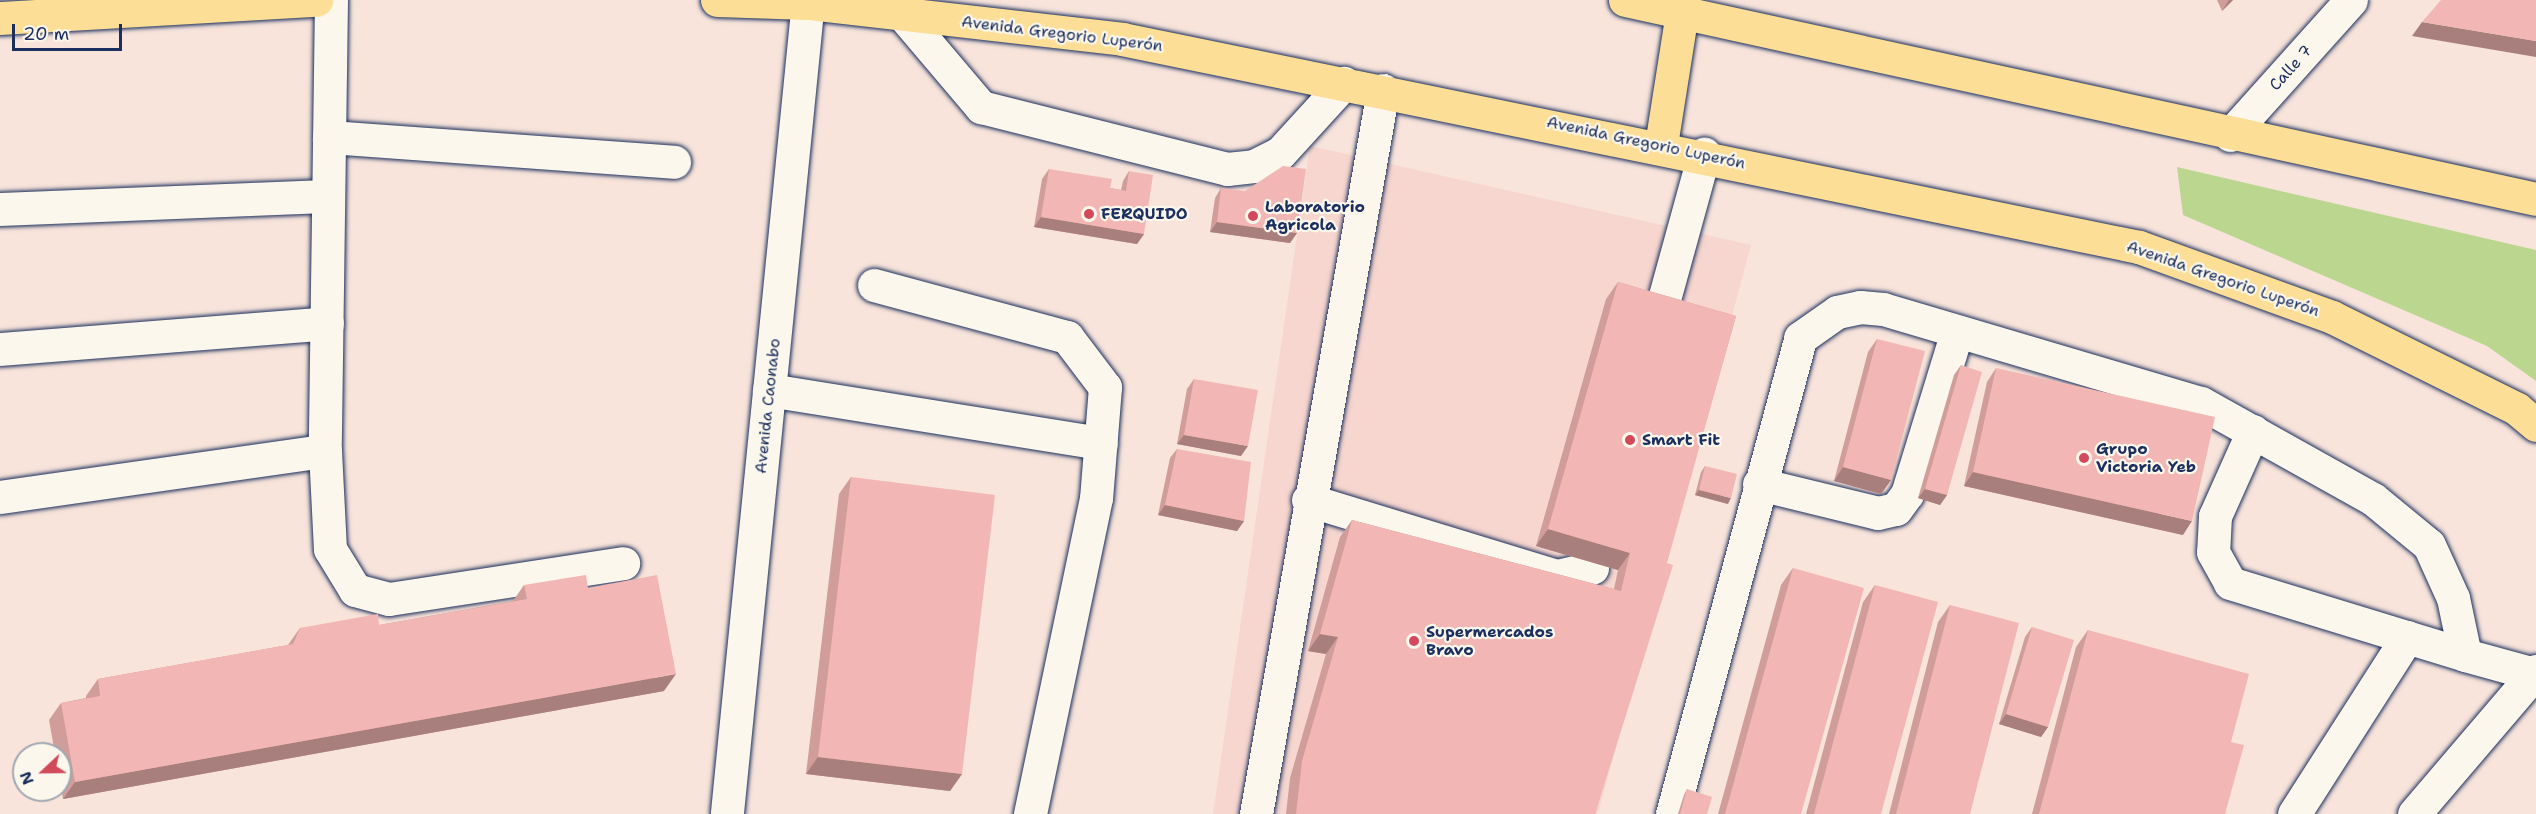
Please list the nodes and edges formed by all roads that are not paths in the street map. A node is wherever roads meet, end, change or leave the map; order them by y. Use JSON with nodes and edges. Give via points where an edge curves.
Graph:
{"nodes":[{"id":1,"x":316,"y":0,"type":"edge"},
{"id":2,"x":331,"y":0,"type":"edge"},
{"id":3,"x":717,"y":0,"type":"edge"},
{"id":4,"x":1625,"y":0,"type":"edge"},
{"id":5,"x":2351,"y":0,"type":"edge"},
{"id":6,"x":808,"y":2,"type":"edge"},
{"id":7,"x":1682,"y":12,"type":"junction"},
{"id":8,"x":903,"y":15,"type":"junction"},
{"id":9,"x":0,"y":18,"type":"edge"},
{"id":10,"x":1344,"y":83,"type":"junction"},
{"id":11,"x":1383,"y":90,"type":"junction"},
{"id":12,"x":2230,"y":135,"type":"junction"},
{"id":13,"x":329,"y":137,"type":"junction"},
{"id":14,"x":1662,"y":146,"type":"junction"},
{"id":15,"x":1704,"y":154,"type":"junction"},
{"id":16,"x":674,"y":162,"type":"dead end"},
{"id":17,"x":328,"y":196,"type":"junction"},
{"id":18,"x":2536,"y":200,"type":"edge"},
{"id":19,"x":0,"y":209,"type":"edge"},
{"id":20,"x":874,"y":285,"type":"dead end"},
{"id":21,"x":1664,"y":303,"type":"edge"},
{"id":22,"x":327,"y":323,"type":"junction"},
{"id":23,"x":1957,"y":331,"type":"junction"},
{"id":24,"x":0,"y":349,"type":"edge"},
{"id":25,"x":769,"y":390,"type":"junction"},
{"id":26,"x":2536,"y":425,"type":"edge"},
{"id":27,"x":2253,"y":431,"type":"junction"},
{"id":28,"x":1101,"y":443,"type":"junction"},
{"id":29,"x":325,"y":451,"type":"junction"},
{"id":30,"x":1760,"y":484,"type":"junction"},
{"id":31,"x":0,"y":496,"type":"edge"},
{"id":32,"x":1308,"y":500,"type":"junction"},
{"id":33,"x":623,"y":563,"type":"dead end"},
{"id":34,"x":1592,"y":568,"type":"edge"},
{"id":35,"x":2407,"y":636,"type":"junction"},
{"id":36,"x":2465,"y":655,"type":"junction"},
{"id":37,"x":2535,"y":673,"type":"edge"},
{"id":38,"x":725,"y":813,"type":"edge"},
{"id":39,"x":1030,"y":814,"type":"edge"},
{"id":40,"x":1256,"y":814,"type":"edge"},
{"id":41,"x":1672,"y":814,"type":"edge"},
{"id":42,"x":2294,"y":814,"type":"edge"},
{"id":43,"x":2414,"y":814,"type":"edge"}],
"edges":[{"from":1,"to":9,"type":"main road"},
{"from":2,"to":13,"type":"street"},
{"from":3,"to":6,"type":"main road","name":"Avenida Gregorio Luperón"},
{"from":4,"to":7,"type":"main road"},
{"from":5,"to":12,"type":"street","name":"Calle 7"},
{"from":6,"to":8,"type":"main road","name":"Avenida Gregorio Luperón"},
{"from":6,"to":25,"type":"street","name":"Avenida Caonabo"},
{"from":7,"to":12,"type":"main road"},
{"from":7,"to":14,"type":"main road"},
{"from":8,"to":10,"type":"main road","name":"Avenida Gregorio Luperón","via":[[1122,39]]},
{"from":8,"to":10,"type":"street","via":[[981,107],[1227,169],[1254,166],[1280,153]]},
{"from":10,"to":11,"type":"main road","name":"Avenida Gregorio Luperón"},
{"from":11,"to":14,"type":"main road","name":"Avenida Gregorio Luperón"},
{"from":11,"to":32,"type":"street"},
{"from":12,"to":18,"type":"main road"},
{"from":13,"to":16,"type":"street"},
{"from":13,"to":17,"type":"street"},
{"from":14,"to":15,"type":"main road","name":"Avenida Gregorio Luperón"},
{"from":15,"to":21,"type":"street"},
{"from":15,"to":26,"type":"main road","name":"Avenida Gregorio Luperón","via":[[2139,247],[2332,318],[2517,409]]},
{"from":17,"to":19,"type":"street"},
{"from":17,"to":22,"type":"street"},
{"from":20,"to":28,"type":"street","via":[[1067,337],[1106,387]]},
{"from":22,"to":24,"type":"street"},
{"from":22,"to":29,"type":"street"},
{"from":23,"to":27,"type":"street","via":[[2201,402]]},
{"from":23,"to":30,"type":"street","via":[[1860,307],[1816,322],[1800,338]]},
{"from":23,"to":30,"type":"street","via":[[1907,494],[1896,509],[1878,513]]},
{"from":25,"to":28,"type":"street"},
{"from":25,"to":38,"type":"street","name":"Avenida Caonabo"},
{"from":27,"to":35,"type":"street","via":[[2215,516],[2213,552],[2230,583]]},
{"from":27,"to":36,"type":"street","via":[[2373,499],[2429,545],[2453,598]]},
{"from":28,"to":39,"type":"street","via":[[1096,498]]},
{"from":29,"to":31,"type":"street"},
{"from":29,"to":33,"type":"street","via":[[330,549],[355,590],[389,599]]},
{"from":30,"to":41,"type":"street"},
{"from":32,"to":34,"type":"street","via":[[1557,576]]},
{"from":32,"to":40,"type":"street"},
{"from":35,"to":36,"type":"street"},
{"from":35,"to":42,"type":"street"},
{"from":36,"to":37,"type":"street"},
{"from":37,"to":43,"type":"street"}]}
